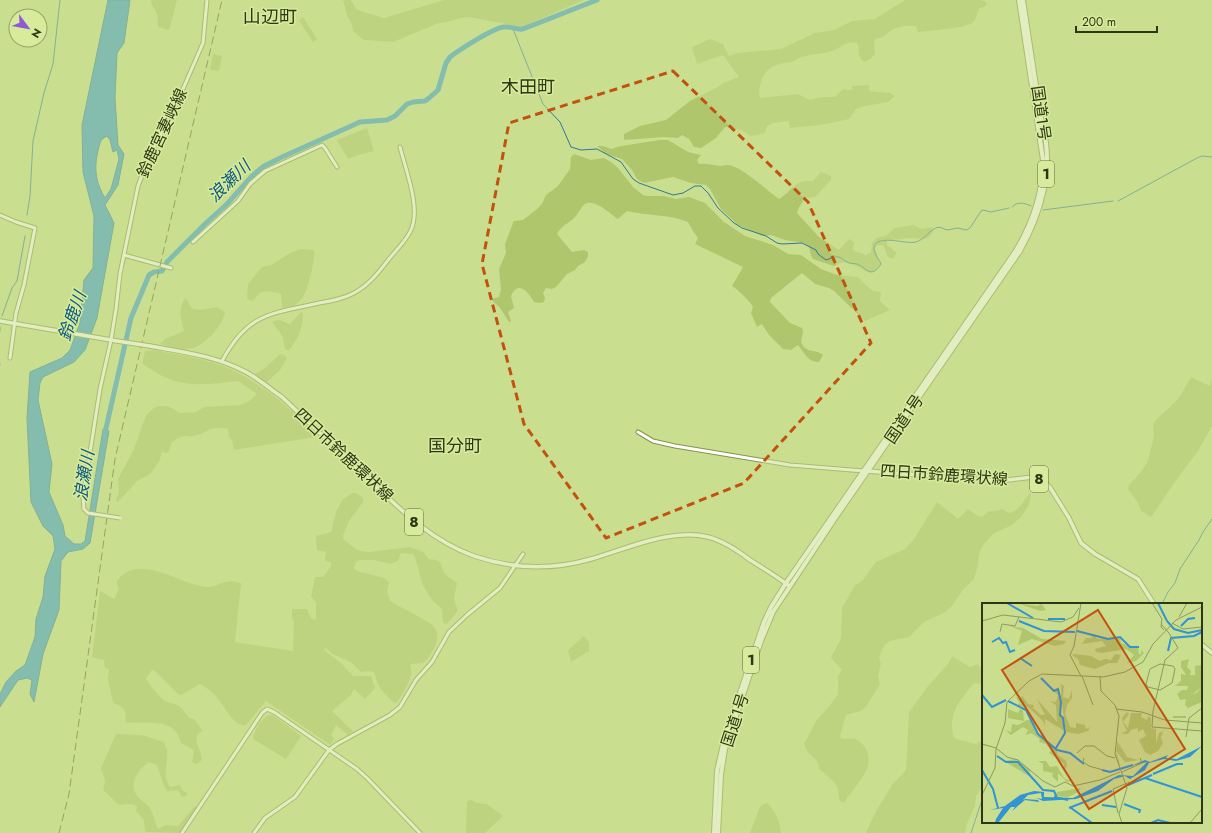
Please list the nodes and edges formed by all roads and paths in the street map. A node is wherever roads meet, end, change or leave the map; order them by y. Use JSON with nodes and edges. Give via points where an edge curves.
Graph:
{"nodes":[{"id":1,"x":208,"y":0,"type":"edge"},
{"id":2,"x":1019,"y":0,"type":"edge"},
{"id":3,"x":1023,"y":0,"type":"edge"},
{"id":4,"x":400,"y":148,"type":"dead end"},
{"id":5,"x":338,"y":167,"type":"dead end"},
{"id":6,"x":0,"y":215,"type":"edge"},
{"id":7,"x":1023,"y":241,"type":"junction"},
{"id":8,"x":193,"y":242,"type":"dead end"},
{"id":9,"x":124,"y":255,"type":"junction"},
{"id":10,"x":171,"y":268,"type":"dead end"},
{"id":11,"x":2,"y":322,"type":"edge"},
{"id":12,"x":16,"y":325,"type":"junction"},
{"id":13,"x":111,"y":340,"type":"junction"},
{"id":14,"x":10,"y":358,"type":"dead end"},
{"id":15,"x":222,"y":361,"type":"junction"},
{"id":16,"x":638,"y":432,"type":"dead end"},
{"id":17,"x":866,"y":471,"type":"junction"},
{"id":18,"x":120,"y":518,"type":"dead end"},
{"id":19,"x":523,"y":554,"type":"dead end"},
{"id":20,"x":517,"y":565,"type":"junction"},
{"id":21,"x":788,"y":584,"type":"junction"},
{"id":22,"x":1153,"y":603,"type":"edge"},
{"id":23,"x":1202,"y":645,"type":"edge"},
{"id":24,"x":1212,"y":654,"type":"edge"},
{"id":25,"x":736,"y":708,"type":"junction"},
{"id":26,"x":329,"y":750,"type":"junction"},
{"id":27,"x":182,"y":833,"type":"edge"},
{"id":28,"x":254,"y":833,"type":"edge"},
{"id":29,"x":420,"y":833,"type":"edge"},
{"id":30,"x":714,"y":833,"type":"edge"},
{"id":31,"x":718,"y":833,"type":"edge"}],
"edges":[{"from":1,"to":9,"type":"street","name":"鈴鹿宮妻峡線","via":[[203,43],[143,172]]},
{"from":2,"to":7,"type":"highway","name":"国道1号","number":"1","via":[[1043,168],[1036,205]]},
{"from":3,"to":7,"type":"highway","name":"国道1号","number":"1","via":[[1046,159],[1042,199],[1035,222]]},
{"from":4,"to":15,"type":"street","via":[[414,204],[414,220],[410,232],[375,277],[365,286],[346,296],[260,318],[241,334]]},
{"from":5,"to":8,"type":"street","via":[[326,148],[320,145],[272,168],[253,181],[238,201]]},
{"from":6,"to":12,"type":"street","via":[[35,228]]},
{"from":7,"to":17,"type":"highway","name":"国道1号","number":"1"},
{"from":9,"to":10,"type":"street"},
{"from":9,"to":13,"type":"street","name":"鈴鹿宮妻峡線"},
{"from":11,"to":12,"type":"main road","name":"四日市鈴鹿環状線","number":"8"},
{"from":12,"to":13,"type":"main road","name":"四日市鈴鹿環状線","number":"8"},
{"from":12,"to":14,"type":"street"},
{"from":13,"to":15,"type":"main road","name":"四日市鈴鹿環状線","number":"8","bridge":true,"via":[[191,353]]},
{"from":13,"to":18,"type":"street","name":"鈴鹿宮妻峡線","bridge":true,"via":[[100,389],[83,497],[84,509],[88,513]]},
{"from":15,"to":20,"type":"main road","name":"四日市鈴鹿環状線","number":"8","via":[[246,372],[282,397],[428,532],[474,556]]},
{"from":16,"to":17,"type":"street","via":[[653,441],[675,446],[790,464]]},
{"from":17,"to":21,"type":"highway","name":"国道1号","number":"1"},
{"from":17,"to":22,"type":"main road","name":"四日市鈴鹿環状線","number":"8","via":[[994,481],[1033,477],[1039,479],[1051,489],[1081,543],[1136,577]]},
{"from":19,"to":20,"type":"street"},
{"from":20,"to":21,"type":"main road","name":"四日市鈴鹿環状線","number":"8","via":[[551,566],[575,563],[669,536],[691,534],[724,543]]},
{"from":20,"to":26,"type":"street","via":[[497,591],[452,628],[432,662],[416,680],[396,711]]},
{"from":21,"to":25,"type":"highway","name":"国道1号","number":"1","via":[[765,623]]},
{"from":23,"to":24,"type":"main road"},
{"from":25,"to":30,"type":"highway","name":"国道1号","number":"1","via":[[719,757]]},
{"from":25,"to":31,"type":"highway","name":"国道1号","number":"1","via":[[721,775]]},
{"from":26,"to":27,"type":"street","via":[[270,710],[264,710]]},
{"from":26,"to":28,"type":"street","via":[[294,797],[265,818]]},
{"from":26,"to":29,"type":"street","via":[[363,775]]}]}
